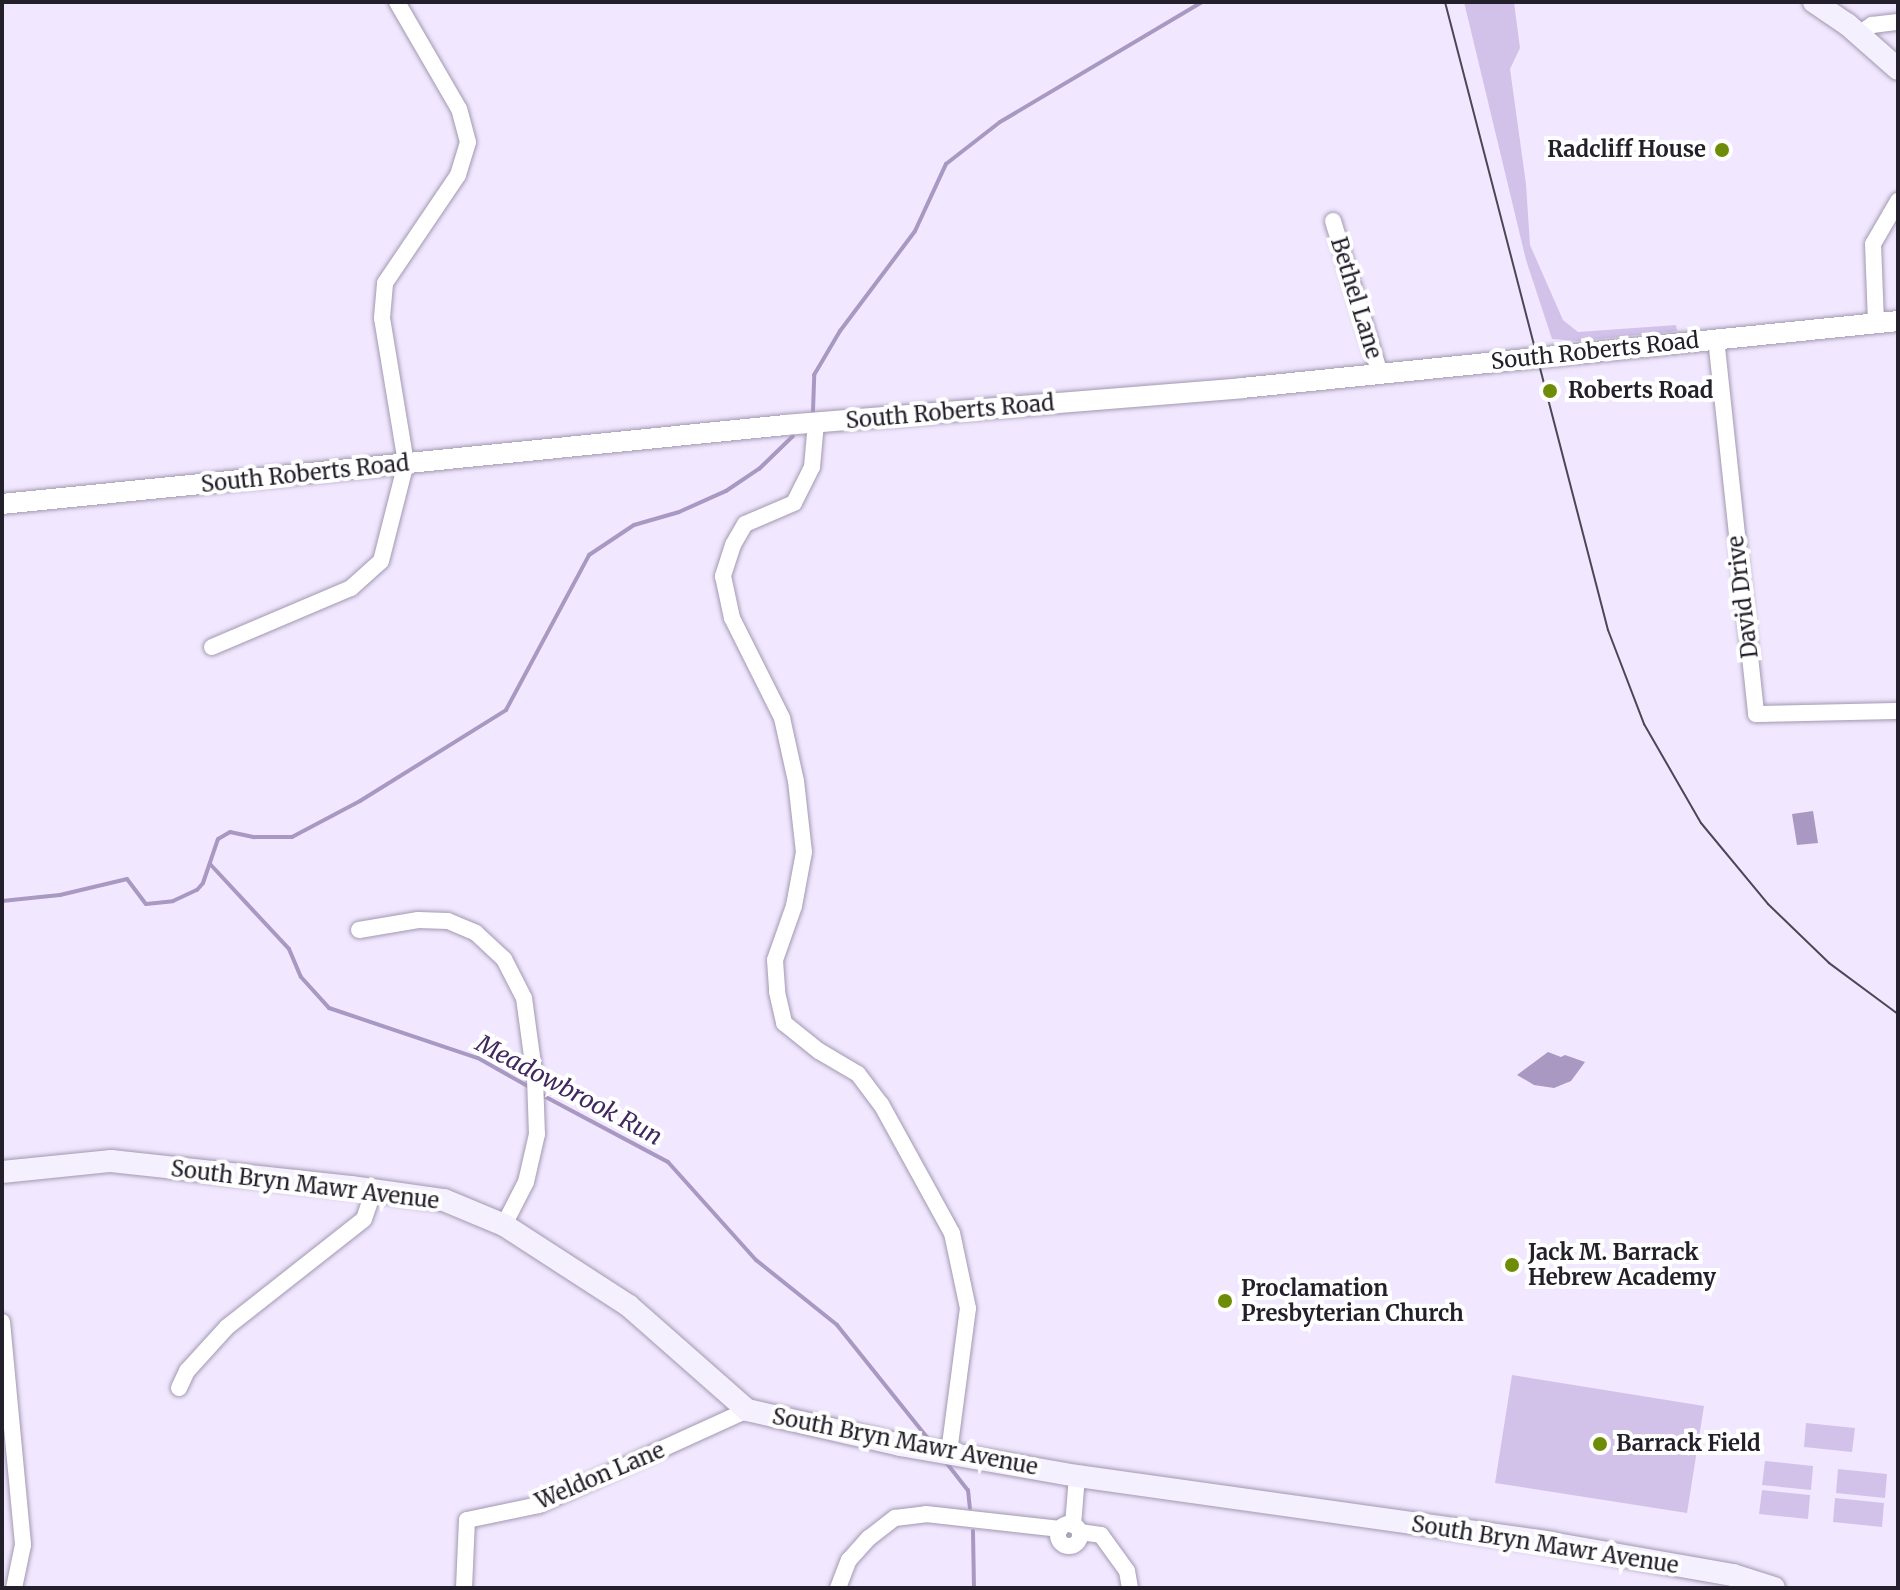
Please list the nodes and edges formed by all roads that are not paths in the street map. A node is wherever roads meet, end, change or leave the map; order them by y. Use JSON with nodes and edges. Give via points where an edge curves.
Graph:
{"nodes":[{"id":1,"x":397,"y":2,"type":"edge"},
{"id":2,"x":1814,"y":2,"type":"edge"},
{"id":3,"x":1898,"y":22,"type":"edge"},
{"id":4,"x":1859,"y":34,"type":"junction"},
{"id":5,"x":1898,"y":69,"type":"edge"},
{"id":6,"x":1898,"y":201,"type":"edge"},
{"id":7,"x":1333,"y":221,"type":"dead end"},
{"id":8,"x":1898,"y":321,"type":"edge"},
{"id":9,"x":1876,"y":322,"type":"junction"},
{"id":10,"x":1716,"y":338,"type":"junction"},
{"id":11,"x":1380,"y":374,"type":"junction"},
{"id":12,"x":816,"y":423,"type":"junction"},
{"id":13,"x":406,"y":463,"type":"junction"},
{"id":14,"x":2,"y":504,"type":"edge"},
{"id":15,"x":212,"y":647,"type":"dead end"},
{"id":16,"x":1898,"y":711,"type":"edge"},
{"id":17,"x":359,"y":930,"type":"dead end"},
{"id":18,"x":2,"y":1172,"type":"edge"},
{"id":19,"x":374,"y":1190,"type":"junction"},
{"id":20,"x":504,"y":1225,"type":"junction"},
{"id":21,"x":2,"y":1322,"type":"edge"},
{"id":22,"x":179,"y":1388,"type":"dead end"},
{"id":23,"x":747,"y":1410,"type":"junction"},
{"id":24,"x":946,"y":1452,"type":"junction"},
{"id":25,"x":1077,"y":1476,"type":"junction"},
{"id":26,"x":1071,"y":1529,"type":"junction"},
{"id":27,"x":14,"y":1588,"type":"edge"},
{"id":28,"x":464,"y":1588,"type":"edge"},
{"id":29,"x":838,"y":1588,"type":"edge"},
{"id":30,"x":1130,"y":1588,"type":"edge"},
{"id":31,"x":1774,"y":1588,"type":"edge"}],
"edges":[{"from":1,"to":13,"type":"street","via":[[459,109],[468,142],[458,175],[385,283],[382,318]]},
{"from":2,"to":4,"type":"main road"},
{"from":3,"to":4,"type":"street","via":[[1872,25]]},
{"from":4,"to":5,"type":"main road"},
{"from":6,"to":9,"type":"street","via":[[1873,244]]},
{"from":7,"to":11,"type":"street","name":"Bethel Lane"},
{"from":8,"to":9,"type":"street","name":"South Roberts Road"},
{"from":9,"to":10,"type":"street","name":"South Roberts Road"},
{"from":10,"to":11,"type":"street","name":"South Roberts Road"},
{"from":10,"to":16,"type":"street","name":"David Drive","via":[[1756,714]]},
{"from":11,"to":12,"type":"street","name":"South Roberts Road"},
{"from":12,"to":13,"type":"street","name":"South Roberts Road"},
{"from":12,"to":24,"type":"street","via":[[812,467],[794,503],[745,524],[723,576],[732,618],[782,718],[796,781],[804,852],[794,906],[775,960],[784,1023],[858,1074],[881,1104],[952,1233],[968,1308]]},
{"from":13,"to":14,"type":"street","name":"South Roberts Road"},
{"from":13,"to":15,"type":"street","via":[[381,561],[351,588]]},
{"from":17,"to":20,"type":"street","via":[[418,920],[448,921],[476,933],[504,959],[524,998],[537,1134],[526,1182]]},
{"from":18,"to":19,"type":"main road","name":"South Bryn Mawr Avenue","via":[[111,1161]]},
{"from":19,"to":20,"type":"main road","name":"South Bryn Mawr Avenue","via":[[444,1200]]},
{"from":19,"to":22,"type":"street","via":[[364,1219],[227,1327],[187,1371]]},
{"from":20,"to":23,"type":"main road","name":"South Bryn Mawr Avenue","via":[[629,1306]]},
{"from":21,"to":27,"type":"street","via":[[23,1545]]},
{"from":23,"to":24,"type":"main road","name":"South Bryn Mawr Avenue"},
{"from":23,"to":28,"type":"street","name":"Weldon Lane","via":[[539,1505],[467,1520]]},
{"from":24,"to":25,"type":"main road","name":"South Bryn Mawr Avenue"},
{"from":25,"to":26,"type":"street"},
{"from":25,"to":31,"type":"main road","name":"South Bryn Mawr Avenue","via":[[1551,1543],[1733,1575]]},
{"from":26,"to":29,"type":"street","via":[[926,1514],[895,1518],[849,1560]]},
{"from":26,"to":30,"type":"street","via":[[1101,1535],[1127,1571]]}]}
